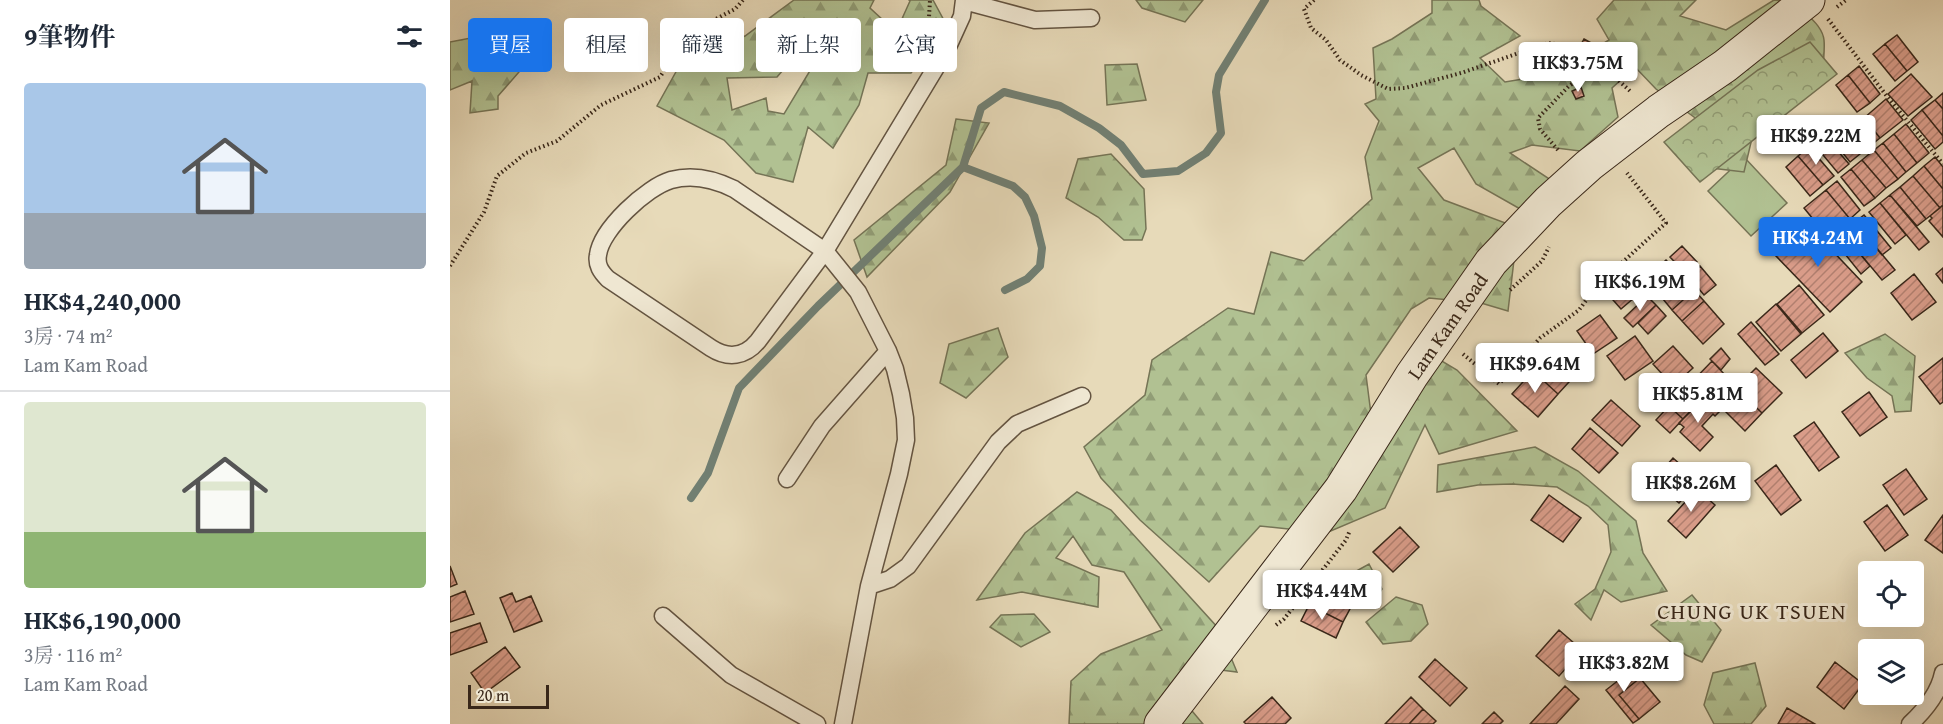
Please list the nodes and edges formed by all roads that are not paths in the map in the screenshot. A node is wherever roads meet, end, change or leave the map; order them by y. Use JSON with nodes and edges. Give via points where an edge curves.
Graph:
{"nodes":[{"id":1,"x":1808,"y":0,"type":"edge"},
{"id":2,"x":964,"y":1,"type":"edge"},
{"id":3,"x":1090,"y":18,"type":"dead end"},
{"id":4,"x":825,"y":251,"type":"junction"},
{"id":5,"x":888,"y":351,"type":"junction"},
{"id":6,"x":1082,"y":396,"type":"dead end"},
{"id":7,"x":787,"y":479,"type":"dead end"},
{"id":8,"x":869,"y":586,"type":"junction"},
{"id":9,"x":663,"y":616,"type":"dead end"},
{"id":10,"x":1943,"y":673,"type":"edge"},
{"id":11,"x":817,"y":724,"type":"edge"},
{"id":12,"x":843,"y":724,"type":"edge"},
{"id":13,"x":1161,"y":724,"type":"edge"},
{"id":14,"x":1910,"y":724,"type":"edge"}],
"edges":[{"from":1,"to":13,"type":"main road","name":"Lam Kam Road","via":[[1589,165],[1491,262],[1412,375],[1341,489]]},
{"from":2,"to":3,"type":"lane","via":[[1035,21]]},
{"from":2,"to":4,"type":"lane","via":[[947,49]]},
{"from":4,"to":4,"type":"lane","via":[[753,347],[732,355],[717,352],[608,279],[597,256],[612,227],[647,191],[670,180],[690,177],[710,179],[734,189]]},
{"from":4,"to":5,"type":"lane","via":[[858,292]]},
{"from":5,"to":7,"type":"lane","via":[[822,426]]},
{"from":5,"to":8,"type":"lane","via":[[901,394],[906,440]]},
{"from":6,"to":8,"type":"lane","via":[[1017,424],[998,442],[908,566],[890,579]]},
{"from":8,"to":12,"type":"lane"},
{"from":9,"to":11,"type":"lane","via":[[731,675]]},
{"from":10,"to":14,"type":"lane","via":[[1925,710]]}]}
